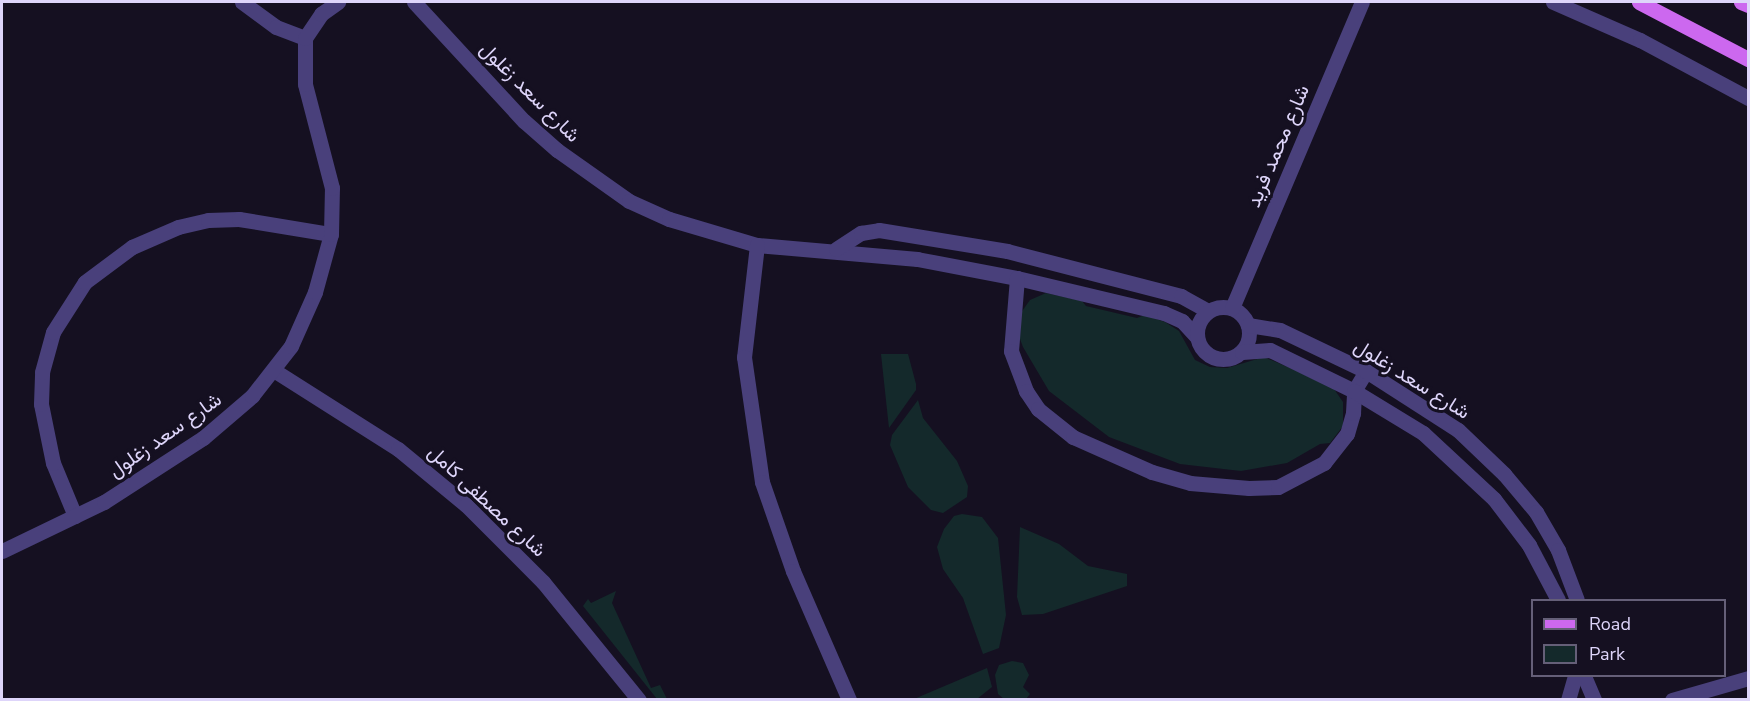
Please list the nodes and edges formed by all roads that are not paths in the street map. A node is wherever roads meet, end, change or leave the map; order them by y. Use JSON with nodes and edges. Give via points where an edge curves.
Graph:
{"nodes":[{"id":1,"x":242,"y":2,"type":"edge"},
{"id":2,"x":338,"y":2,"type":"edge"},
{"id":3,"x":414,"y":2,"type":"edge"},
{"id":4,"x":1362,"y":2,"type":"edge"},
{"id":5,"x":1553,"y":2,"type":"edge"},
{"id":6,"x":1639,"y":2,"type":"edge"},
{"id":7,"x":1741,"y":2,"type":"edge"},
{"id":8,"x":1749,"y":5,"type":"edge"},
{"id":9,"x":305,"y":38,"type":"junction"},
{"id":10,"x":1749,"y":59,"type":"edge"},
{"id":11,"x":1749,"y":98,"type":"edge"},
{"id":12,"x":330,"y":234,"type":"junction"},
{"id":13,"x":757,"y":245,"type":"junction"},
{"id":14,"x":836,"y":249,"type":"junction"},
{"id":15,"x":1017,"y":278,"type":"junction"},
{"id":16,"x":1232,"y":308,"type":"junction"},
{"id":17,"x":1208,"y":311,"type":"junction"},
{"id":18,"x":1248,"y":325,"type":"junction"},
{"id":19,"x":1197,"y":337,"type":"junction"},
{"id":20,"x":1242,"y":352,"type":"junction"},
{"id":21,"x":275,"y":371,"type":"junction"},
{"id":22,"x":1366,"y":371,"type":"junction"},
{"id":23,"x":1354,"y":391,"type":"junction"},
{"id":24,"x":75,"y":516,"type":"junction"},
{"id":25,"x":2,"y":551,"type":"edge"},
{"id":26,"x":1557,"y":599,"type":"edge"},
{"id":27,"x":1577,"y":599,"type":"edge"},
{"id":28,"x":1574,"y":677,"type":"edge"},
{"id":29,"x":1585,"y":677,"type":"edge"},
{"id":30,"x":1749,"y":678,"type":"edge"},
{"id":31,"x":639,"y":699,"type":"edge"},
{"id":32,"x":849,"y":699,"type":"edge"},
{"id":33,"x":1568,"y":699,"type":"edge"},
{"id":34,"x":1594,"y":699,"type":"edge"},
{"id":35,"x":1672,"y":699,"type":"edge"}],
"edges":[{"from":1,"to":9,"type":"street","via":[[276,27]]},
{"from":2,"to":9,"type":"street","via":[[321,14]]},
{"from":3,"to":13,"type":"street","name":"شارع سعد زغلول","via":[[524,121],[591,178],[629,201],[690,228]]},
{"from":4,"to":16,"type":"street","name":"شارع محمد فريد"},
{"from":5,"to":11,"type":"street","via":[[1640,40]]},
{"from":6,"to":10,"type":"main road"},
{"from":7,"to":8,"type":"main road"},
{"from":9,"to":12,"type":"street","name":"شارع سعد زغلول","via":[[305,84],[332,188]]},
{"from":12,"to":21,"type":"street","name":"شارع سعد زغلول","via":[[309,309]]},
{"from":12,"to":24,"type":"street","via":[[239,219],[208,220],[178,227],[132,247],[85,282],[53,332],[42,372],[41,404],[53,463]]},
{"from":13,"to":14,"type":"street","name":"شارع سعد زغلول"},
{"from":13,"to":32,"type":"street","via":[[744,357],[762,482],[793,571]]},
{"from":14,"to":15,"type":"street","name":"شارع سعد زغلول"},
{"from":14,"to":17,"type":"street","via":[[870,231],[1007,251],[1181,296]]},
{"from":15,"to":19,"type":"street","name":"شارع سعد زغلول","via":[[1164,313],[1182,321]]},
{"from":15,"to":23,"type":"street","via":[[1010,342],[1026,391],[1054,425],[1152,472],[1220,487],[1278,486],[1309,472],[1334,452],[1347,434]]},
{"from":16,"to":17,"type":"street"},
{"from":16,"to":18,"type":"street"},
{"from":17,"to":19,"type":"street","via":[[1201,318]]},
{"from":18,"to":20,"type":"street","via":[[1247,344]]},
{"from":18,"to":22,"type":"street","name":"شارع سعد زغلول","via":[[1280,330]]},
{"from":19,"to":20,"type":"street","via":[[1212,357],[1228,358]]},
{"from":20,"to":23,"type":"street","name":"شارع سعد زغلول","via":[[1270,350]]},
{"from":21,"to":24,"type":"street","name":"شارع سعد زغلول","via":[[203,438]]},
{"from":21,"to":31,"type":"street","name":"شارع مصطفى كامل","via":[[398,449],[466,505],[543,582]]},
{"from":22,"to":23,"type":"street"},
{"from":22,"to":27,"type":"street","name":"شارع سعد زغلول","via":[[1432,411],[1504,474],[1550,535]]},
{"from":23,"to":26,"type":"street","name":"شارع سعد زغلول","via":[[1423,433],[1475,479],[1529,544]]},
{"from":24,"to":25,"type":"street","name":"شارع سعد زغلول"},
{"from":28,"to":33,"type":"street"},
{"from":29,"to":34,"type":"street"},
{"from":30,"to":35,"type":"street"}]}
